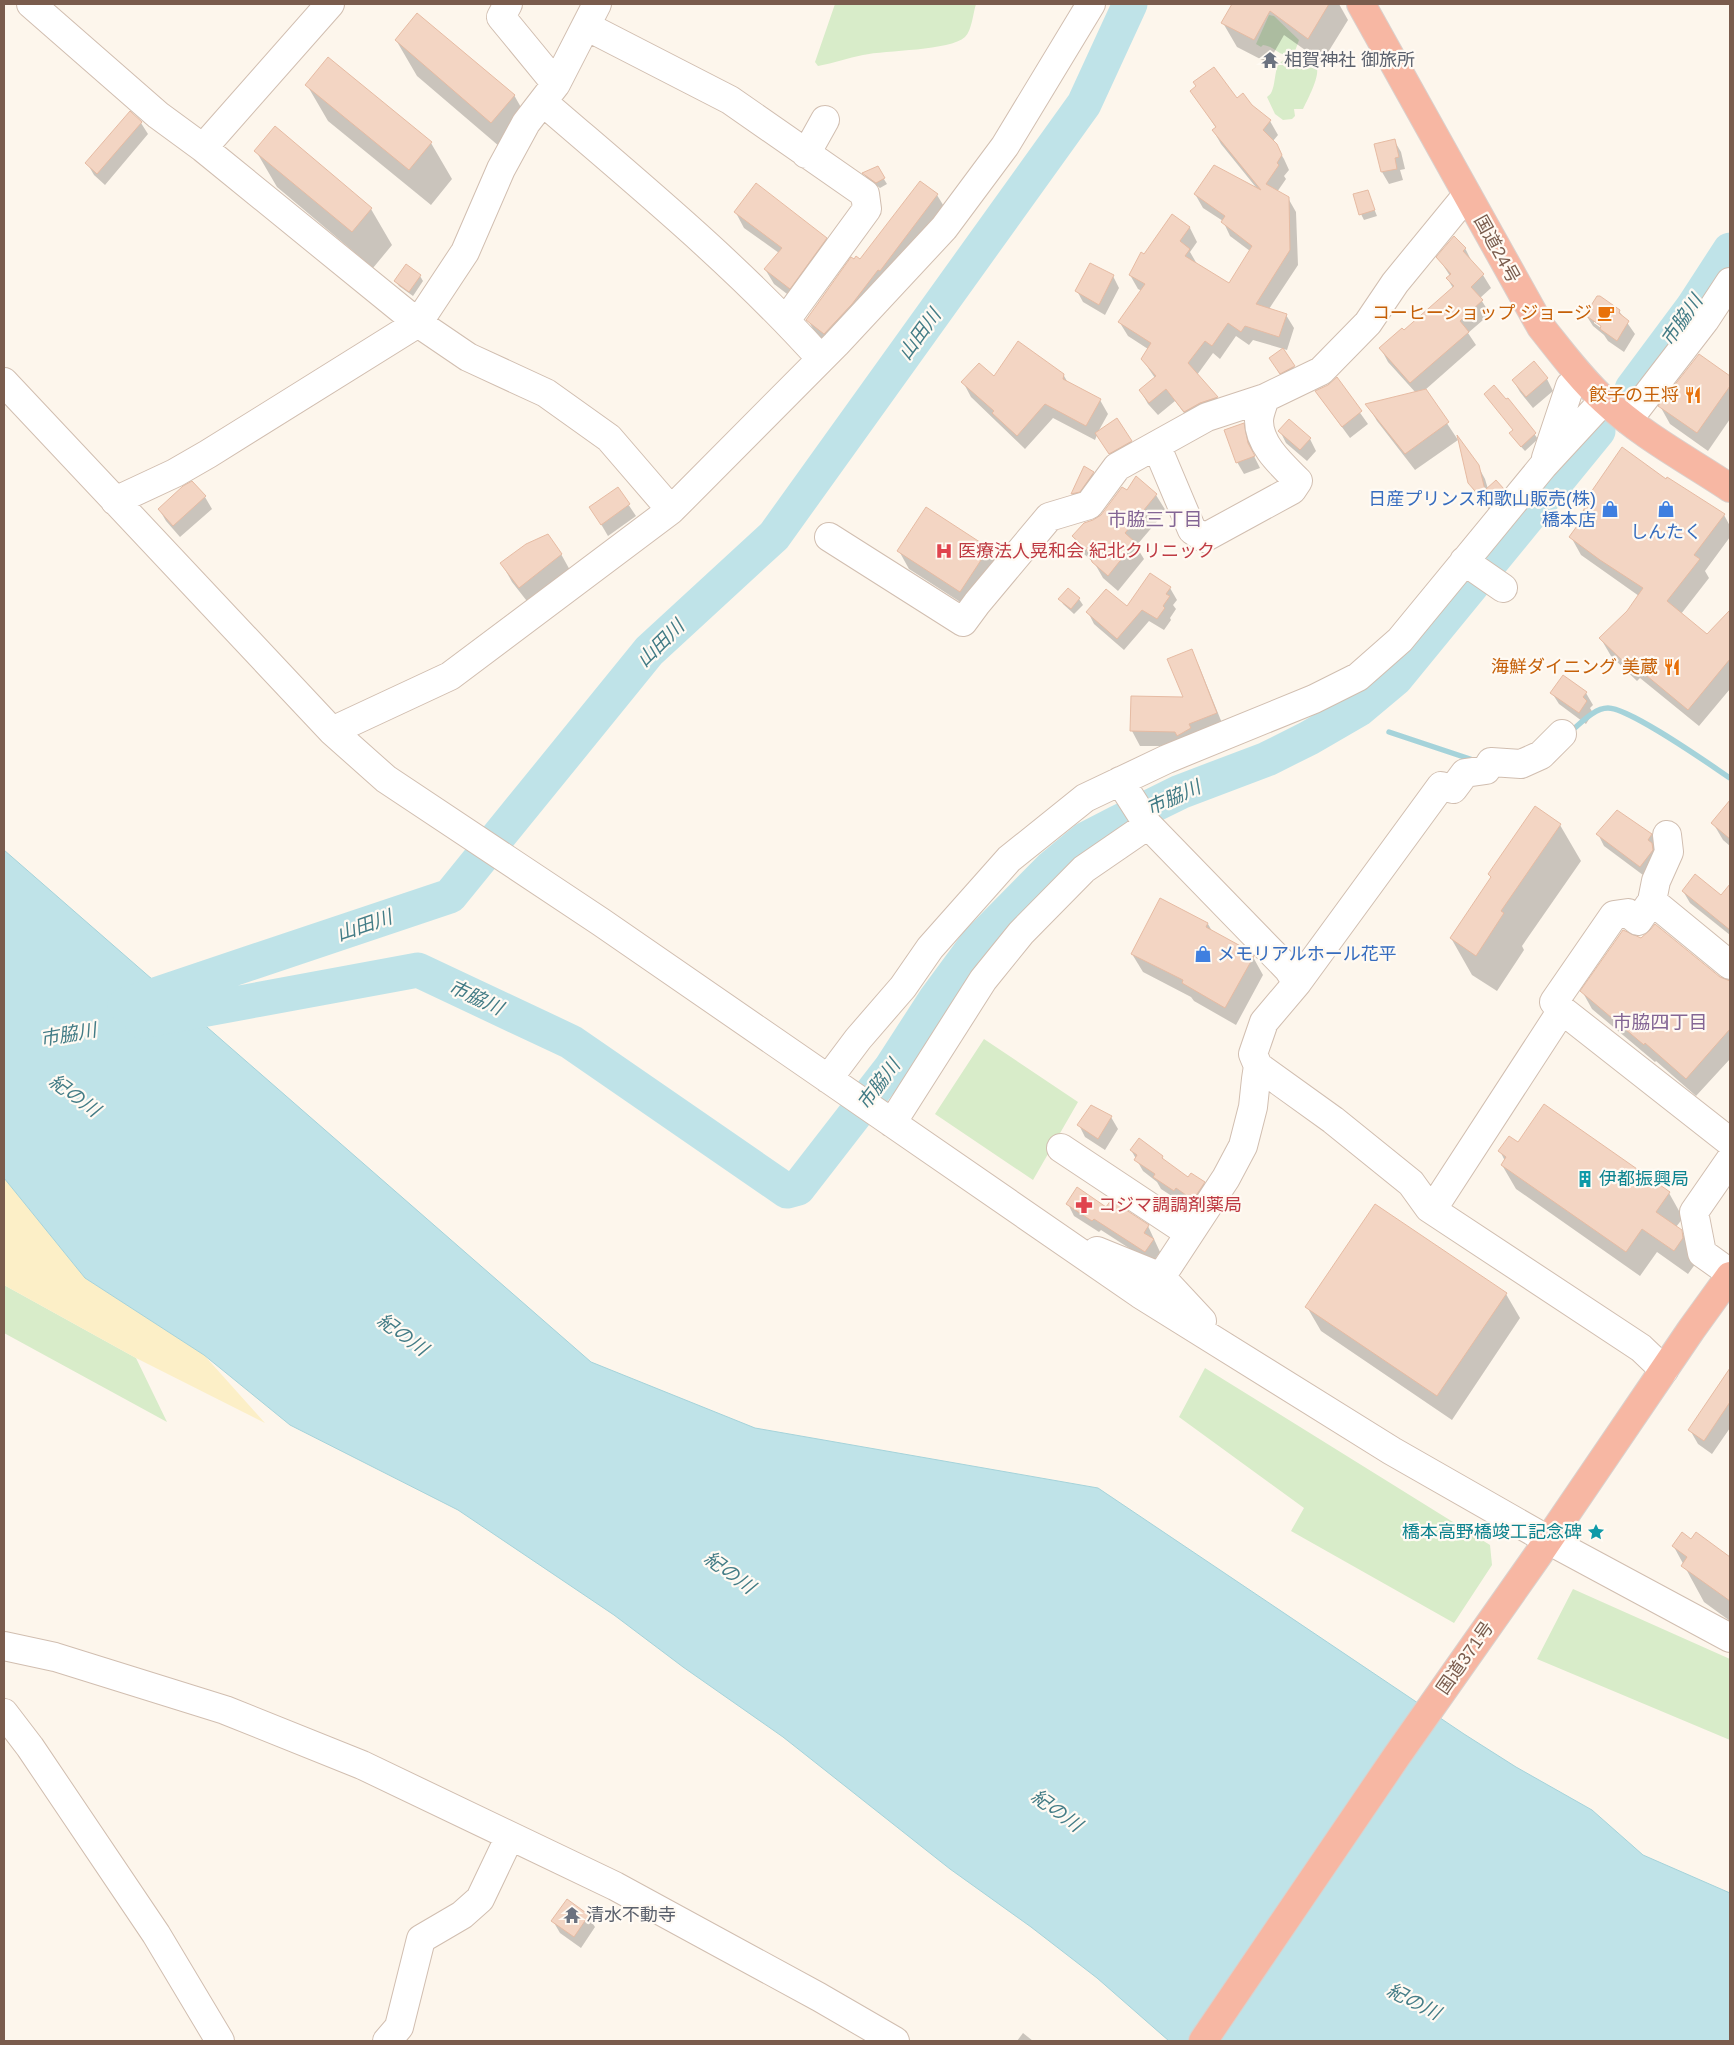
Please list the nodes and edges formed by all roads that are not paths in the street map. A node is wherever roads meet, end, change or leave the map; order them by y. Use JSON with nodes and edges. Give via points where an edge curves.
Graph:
{"nodes":[{"id":1,"x":31,"y":4,"type":"edge"},
{"id":2,"x":330,"y":4,"type":"edge"},
{"id":3,"x":508,"y":4,"type":"edge"},
{"id":4,"x":1091,"y":4,"type":"edge"},
{"id":5,"x":1361,"y":4,"type":"edge"},
{"id":6,"x":592,"y":15,"type":"edge"},
{"id":7,"x":550,"y":93,"type":"junction"},
{"id":8,"x":825,"y":120,"type":"dead end"},
{"id":9,"x":203,"y":148,"type":"junction"},
{"id":10,"x":806,"y":154,"type":"junction"},
{"id":11,"x":1467,"y":195,"type":"junction"},
{"id":12,"x":1730,"y":282,"type":"edge"},
{"id":13,"x":786,"y":320,"type":"junction"},
{"id":14,"x":418,"y":323,"type":"junction"},
{"id":15,"x":821,"y":359,"type":"junction"},
{"id":16,"x":4,"y":382,"type":"edge"},
{"id":17,"x":1570,"y":386,"type":"dead end"},
{"id":18,"x":1265,"y":398,"type":"junction"},
{"id":19,"x":1604,"y":400,"type":"junction"},
{"id":20,"x":1628,"y":420,"type":"junction"},
{"id":21,"x":1156,"y":447,"type":"junction"},
{"id":22,"x":1543,"y":466,"type":"junction"},
{"id":23,"x":1730,"y":488,"type":"edge"},
{"id":24,"x":115,"y":500,"type":"junction"},
{"id":25,"x":671,"y":510,"type":"junction"},
{"id":26,"x":829,"y":537,"type":"dead end"},
{"id":27,"x":1464,"y":561,"type":"junction"},
{"id":28,"x":1502,"y":588,"type":"dead end"},
{"id":29,"x":332,"y":732,"type":"junction"},
{"id":30,"x":1562,"y":734,"type":"dead end"},
{"id":31,"x":1120,"y":781,"type":"junction"},
{"id":32,"x":1148,"y":825,"type":"junction"},
{"id":33,"x":1667,"y":835,"type":"dead end"},
{"id":34,"x":1652,"y":901,"type":"junction"},
{"id":35,"x":1730,"y":965,"type":"edge"},
{"id":36,"x":1297,"y":983,"type":"junction"},
{"id":37,"x":1562,"y":1010,"type":"junction"},
{"id":38,"x":1258,"y":1066,"type":"junction"},
{"id":39,"x":828,"y":1079,"type":"junction"},
{"id":40,"x":892,"y":1123,"type":"junction"},
{"id":41,"x":1730,"y":1142,"type":"edge"},
{"id":42,"x":1061,"y":1148,"type":"dead end"},
{"id":43,"x":1730,"y":1160,"type":"edge"},
{"id":44,"x":1432,"y":1210,"type":"junction"},
{"id":45,"x":1049,"y":1231,"type":"junction"},
{"id":46,"x":1189,"y":1233,"type":"junction"},
{"id":47,"x":1730,"y":1275,"type":"edge"},
{"id":48,"x":1161,"y":1277,"type":"junction"},
{"id":49,"x":1227,"y":1348,"type":"junction"},
{"id":50,"x":1664,"y":1370,"type":"junction"},
{"id":51,"x":1543,"y":1547,"type":"junction"},
{"id":52,"x":1730,"y":1638,"type":"edge"},
{"id":53,"x":4,"y":1646,"type":"edge"},
{"id":54,"x":4,"y":1713,"type":"edge"},
{"id":55,"x":510,"y":1836,"type":"junction"},
{"id":56,"x":220,"y":2041,"type":"edge"},
{"id":57,"x":387,"y":2041,"type":"edge"},
{"id":58,"x":895,"y":2041,"type":"edge"},
{"id":59,"x":1202,"y":2041,"type":"edge"}],
"edges":[{"from":1,"to":9,"type":"street","via":[[158,115]]},
{"from":2,"to":9,"type":"street"},
{"from":3,"to":7,"type":"street","via":[[501,17]]},
{"from":4,"to":15,"type":"street","via":[[1005,146],[953,217]]},
{"from":5,"to":11,"type":"highway","name":"国道24号"},
{"from":6,"to":7,"type":"street"},
{"from":6,"to":10,"type":"street","via":[[730,100]]},
{"from":7,"to":13,"type":"street","via":[[655,198]]},
{"from":7,"to":14,"type":"street","via":[[526,123],[501,169],[465,252]]},
{"from":8,"to":10,"type":"street"},
{"from":9,"to":14,"type":"street"},
{"from":10,"to":13,"type":"street","via":[[865,194],[867,209]]},
{"from":11,"to":18,"type":"street","via":[[1368,323],[1321,371]]},
{"from":11,"to":19,"type":"highway","name":"国道24号","via":[[1540,327]]},
{"from":12,"to":20,"type":"street"},
{"from":13,"to":15,"type":"street"},
{"from":14,"to":24,"type":"street","via":[[208,454]]},
{"from":14,"to":25,"type":"street","via":[[468,358],[546,393],[609,438]]},
{"from":15,"to":25,"type":"street"},
{"from":16,"to":24,"type":"street"},
{"from":17,"to":22,"type":"street"},
{"from":18,"to":21,"type":"street","via":[[1207,417]]},
{"from":18,"to":21,"type":"street","via":[[1259,419],[1260,435],[1279,462],[1298,481],[1292,490],[1204,538],[1192,530]]},
{"from":19,"to":20,"type":"highway","name":"国道24号"},
{"from":19,"to":22,"type":"street"},
{"from":20,"to":23,"type":"highway","name":"国道24号"},
{"from":21,"to":26,"type":"street","via":[[1117,468],[1089,505],[1049,517],[963,622]]},
{"from":22,"to":27,"type":"street"},
{"from":24,"to":29,"type":"street"},
{"from":25,"to":29,"type":"street","via":[[450,676]]},
{"from":27,"to":28,"type":"street"},
{"from":27,"to":31,"type":"street","via":[[1400,640],[1358,677],[1314,699]]},
{"from":29,"to":39,"type":"street","via":[[386,778]]},
{"from":30,"to":36,"type":"street","via":[[1541,755],[1521,764],[1490,762],[1486,770],[1465,773],[1453,789],[1440,786]]},
{"from":31,"to":32,"type":"street"},
{"from":31,"to":39,"type":"street","via":[[1086,798],[1009,859],[930,948],[903,987]]},
{"from":32,"to":36,"type":"street","via":[[1288,969]]},
{"from":32,"to":40,"type":"street","via":[[1084,869],[1021,933],[983,980]]},
{"from":33,"to":34,"type":"street","via":[[1669,852],[1656,881]]},
{"from":34,"to":35,"type":"street"},
{"from":34,"to":37,"type":"street","via":[[1638,921],[1628,913],[1614,915],[1554,1002]]},
{"from":36,"to":38,"type":"street","via":[[1264,1022],[1253,1054]]},
{"from":37,"to":41,"type":"street"},
{"from":37,"to":44,"type":"street"},
{"from":38,"to":44,"type":"street","via":[[1333,1120],[1411,1183]]},
{"from":38,"to":46,"type":"street","via":[[1253,1107],[1243,1146]]},
{"from":39,"to":40,"type":"street"},
{"from":40,"to":45,"type":"street"},
{"from":42,"to":46,"type":"street","via":[[1116,1173]]},
{"from":43,"to":47,"type":"street","via":[[1694,1212],[1702,1253]]},
{"from":44,"to":50,"type":"street","via":[[1641,1348]]},
{"from":45,"to":48,"type":"street"},
{"from":45,"to":49,"type":"street","via":[[1140,1294]]},
{"from":46,"to":48,"type":"street"},
{"from":47,"to":50,"type":"highway","name":"国道371号"},
{"from":48,"to":49,"type":"street"},
{"from":49,"to":51,"type":"street"},
{"from":50,"to":51,"type":"highway","name":"国道371号"},
{"from":51,"to":52,"type":"street"},
{"from":51,"to":59,"type":"highway","name":"国道371号"},
{"from":53,"to":55,"type":"street","via":[[55,1657],[225,1710],[362,1765]]},
{"from":54,"to":56,"type":"street","via":[[156,1934]]},
{"from":55,"to":57,"type":"street","via":[[480,1900],[421,1940],[399,2027]]},
{"from":55,"to":58,"type":"street","via":[[615,1886]]}]}
